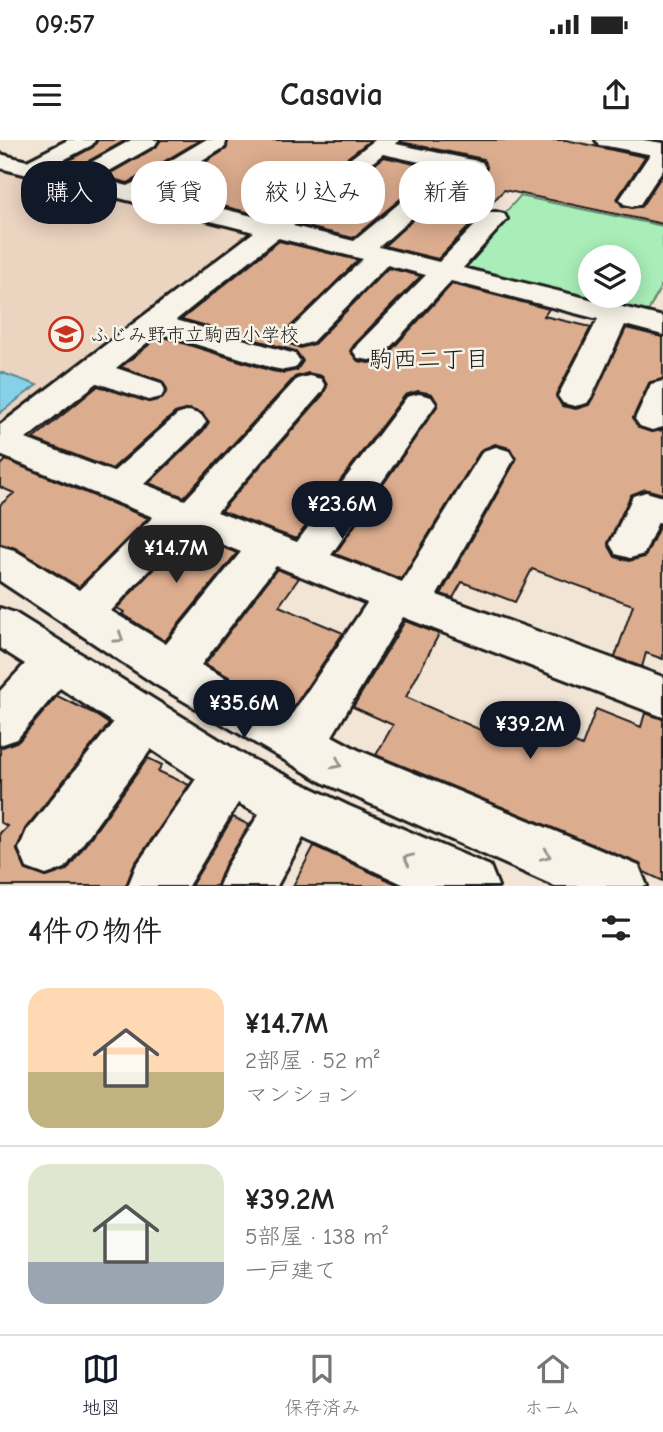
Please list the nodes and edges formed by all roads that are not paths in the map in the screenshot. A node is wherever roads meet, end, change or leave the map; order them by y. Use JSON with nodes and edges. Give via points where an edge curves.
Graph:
{"nodes":[{"id":1,"x":84,"y":140,"type":"edge"},
{"id":2,"x":147,"y":140,"type":"edge"},
{"id":3,"x":607,"y":140,"type":"edge"},
{"id":4,"x":217,"y":142,"type":"dead end"},
{"id":5,"x":383,"y":144,"type":"edge"},
{"id":6,"x":663,"y":151,"type":"edge"},
{"id":7,"x":4,"y":152,"type":"edge"},
{"id":8,"x":44,"y":161,"type":"edge"},
{"id":9,"x":111,"y":161,"type":"edge"},
{"id":10,"x":186,"y":161,"type":"edge"},
{"id":11,"x":450,"y":161,"type":"edge"},
{"id":12,"x":21,"y":162,"type":"edge"},
{"id":13,"x":632,"y":199,"type":"dead end"},
{"id":14,"x":227,"y":217,"type":"edge"},
{"id":15,"x":399,"y":223,"type":"edge"},
{"id":16,"x":490,"y":224,"type":"edge"},
{"id":17,"x":275,"y":229,"type":"junction"},
{"id":18,"x":371,"y":253,"type":"junction"},
{"id":19,"x":445,"y":271,"type":"junction"},
{"id":20,"x":615,"y":315,"type":"junction"},
{"id":21,"x":152,"y":322,"type":"junction"},
{"id":22,"x":663,"y":326,"type":"edge"},
{"id":23,"x":369,"y":351,"type":"dead end"},
{"id":24,"x":92,"y":370,"type":"junction"},
{"id":25,"x":310,"y":386,"type":"dead end"},
{"id":26,"x":149,"y":390,"type":"dead end"},
{"id":27,"x":575,"y":396,"type":"dead end"},
{"id":28,"x":419,"y":404,"type":"dead end"},
{"id":29,"x":189,"y":422,"type":"dead end"},
{"id":30,"x":0,"y":442,"type":"edge"},
{"id":31,"x":496,"y":459,"type":"dead end"},
{"id":32,"x":118,"y":488,"type":"junction"},
{"id":33,"x":663,"y":510,"type":"edge"},
{"id":34,"x":186,"y":514,"type":"junction"},
{"id":35,"x":630,"y":544,"type":"dead end"},
{"id":36,"x":288,"y":553,"type":"junction"},
{"id":37,"x":0,"y":561,"type":"edge"},
{"id":38,"x":403,"y":599,"type":"junction"},
{"id":39,"x":82,"y":614,"type":"junction"},
{"id":40,"x":0,"y":625,"type":"edge"},
{"id":41,"x":56,"y":661,"type":"junction"},
{"id":42,"x":171,"y":671,"type":"junction"},
{"id":43,"x":663,"y":697,"type":"edge"},
{"id":44,"x":145,"y":719,"type":"junction"},
{"id":45,"x":0,"y":724,"type":"edge"},
{"id":46,"x":300,"y":744,"type":"junction"},
{"id":47,"x":229,"y":773,"type":"junction"},
{"id":48,"x":294,"y":804,"type":"junction"},
{"id":49,"x":46,"y":849,"type":"dead end"},
{"id":50,"x":156,"y":886,"type":"edge"},
{"id":51,"x":247,"y":886,"type":"edge"},
{"id":52,"x":470,"y":886,"type":"edge"},
{"id":53,"x":619,"y":886,"type":"edge"}],
"edges":[{"from":1,"to":8,"type":"street"},
{"from":2,"to":9,"type":"street"},
{"from":3,"to":6,"type":"street"},
{"from":4,"to":10,"type":"street"},
{"from":5,"to":11,"type":"street"},
{"from":5,"to":17,"type":"street","via":[[360,174]]},
{"from":6,"to":13,"type":"street"},
{"from":7,"to":12,"type":"street"},
{"from":14,"to":17,"type":"street"},
{"from":15,"to":18,"type":"street"},
{"from":16,"to":19,"type":"street"},
{"from":17,"to":18,"type":"street"},
{"from":17,"to":21,"type":"street"},
{"from":18,"to":19,"type":"street"},
{"from":18,"to":21,"type":"street","via":[[293,349]]},
{"from":19,"to":20,"type":"street"},
{"from":19,"to":23,"type":"street"},
{"from":20,"to":22,"type":"street"},
{"from":20,"to":27,"type":"street"},
{"from":21,"to":24,"type":"street"},
{"from":24,"to":26,"type":"street"},
{"from":24,"to":30,"type":"street"},
{"from":25,"to":34,"type":"street"},
{"from":28,"to":36,"type":"street"},
{"from":29,"to":32,"type":"street"},
{"from":30,"to":32,"type":"street"},
{"from":31,"to":38,"type":"street"},
{"from":32,"to":34,"type":"street"},
{"from":33,"to":35,"type":"street","via":[[646,505]]},
{"from":34,"to":36,"type":"street"},
{"from":34,"to":39,"type":"street"},
{"from":36,"to":38,"type":"street"},
{"from":36,"to":42,"type":"street"},
{"from":37,"to":39,"type":"street"},
{"from":38,"to":43,"type":"street"},
{"from":38,"to":46,"type":"street"},
{"from":39,"to":42,"type":"street","one_way":true},
{"from":40,"to":41,"type":"street"},
{"from":41,"to":44,"type":"street"},
{"from":41,"to":45,"type":"street"},
{"from":42,"to":46,"type":"street"},
{"from":44,"to":47,"type":"street"},
{"from":44,"to":49,"type":"street"},
{"from":46,"to":53,"type":"street","one_way":true,"via":[[340,766]]},
{"from":47,"to":48,"type":"street"},
{"from":47,"to":50,"type":"street"},
{"from":48,"to":51,"type":"street"},
{"from":52,"to":48,"type":"street","one_way":true}]}
